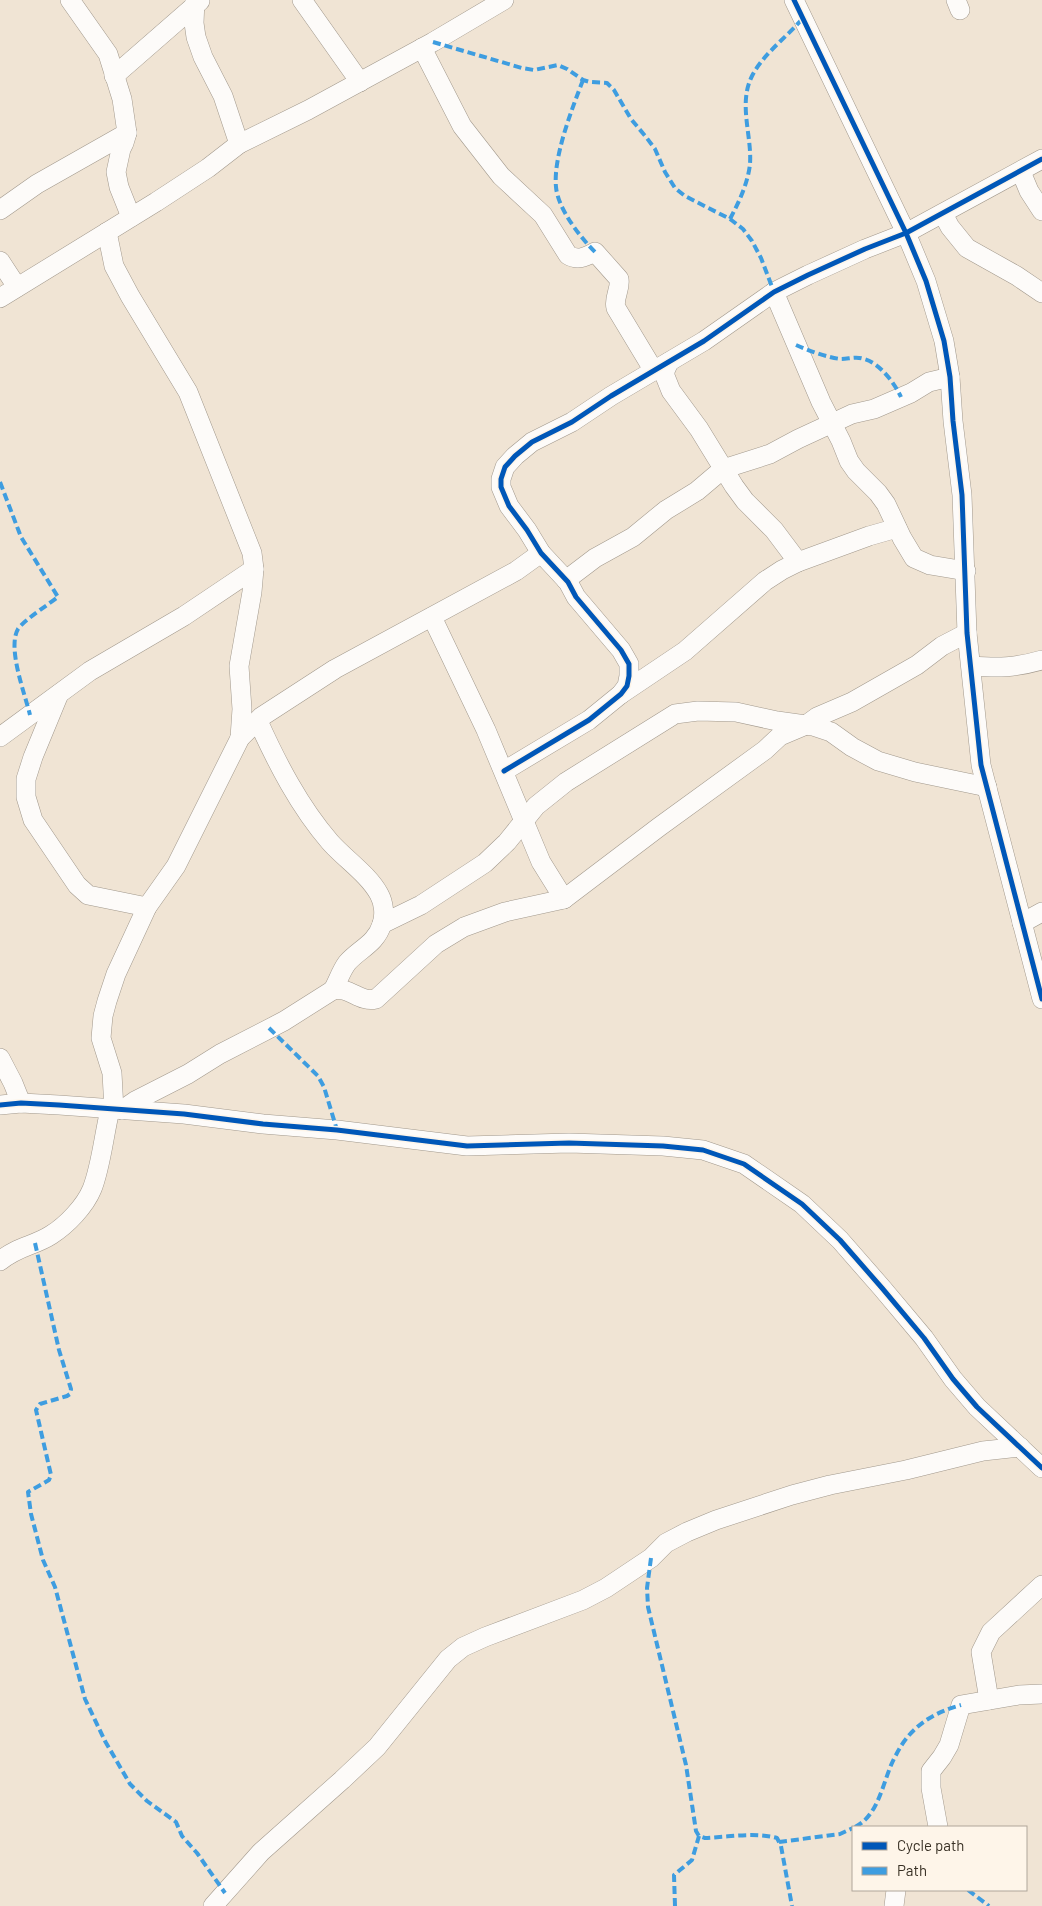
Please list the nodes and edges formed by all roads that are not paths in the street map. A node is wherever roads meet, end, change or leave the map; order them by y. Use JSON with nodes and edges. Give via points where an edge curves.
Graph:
{"nodes":[{"id":1,"x":70,"y":0,"type":"edge"},
{"id":2,"x":302,"y":0,"type":"edge"},
{"id":3,"x":504,"y":0,"type":"edge"},
{"id":4,"x":794,"y":0,"type":"edge"},
{"id":5,"x":197,"y":1,"type":"edge"},
{"id":6,"x":422,"y":48,"type":"junction"},
{"id":7,"x":114,"y":76,"type":"junction"},
{"id":8,"x":360,"y":82,"type":"junction"},
{"id":9,"x":127,"y":133,"type":"junction"},
{"id":10,"x":239,"y":144,"type":"junction"},
{"id":11,"x":1042,"y":160,"type":"edge"},
{"id":12,"x":1021,"y":172,"type":"junction"},
{"id":13,"x":0,"y":210,"type":"edge"},
{"id":14,"x":1042,"y":211,"type":"edge"},
{"id":15,"x":943,"y":214,"type":"junction"},
{"id":16,"x":131,"y":218,"type":"junction"},
{"id":17,"x":108,"y":232,"type":"junction"},
{"id":18,"x":906,"y":233,"type":"junction"},
{"id":19,"x":0,"y":261,"type":"edge"},
{"id":20,"x":17,"y":287,"type":"junction"},
{"id":21,"x":774,"y":292,"type":"junction"},
{"id":22,"x":1042,"y":293,"type":"edge"},
{"id":23,"x":0,"y":298,"type":"edge"},
{"id":24,"x":661,"y":366,"type":"junction"},
{"id":25,"x":950,"y":377,"type":"junction"},
{"id":26,"x":832,"y":424,"type":"junction"},
{"id":27,"x":723,"y":469,"type":"junction"},
{"id":28,"x":897,"y":528,"type":"junction"},
{"id":29,"x":541,"y":553,"type":"junction"},
{"id":30,"x":798,"y":562,"type":"junction"},
{"id":31,"x":254,"y":569,"type":"junction"},
{"id":32,"x":966,"y":571,"type":"junction"},
{"id":33,"x":566,"y":580,"type":"junction"},
{"id":34,"x":432,"y":617,"type":"junction"},
{"id":35,"x":967,"y":632,"type":"junction"},
{"id":36,"x":1042,"y":660,"type":"edge"},
{"id":37,"x":970,"y":666,"type":"junction"},
{"id":38,"x":59,"y":694,"type":"junction"},
{"id":39,"x":621,"y":694,"type":"junction"},
{"id":40,"x":258,"y":721,"type":"junction"},
{"id":41,"x":806,"y":725,"type":"junction"},
{"id":42,"x":0,"y":737,"type":"edge"},
{"id":43,"x":240,"y":738,"type":"junction"},
{"id":44,"x":504,"y":771,"type":"junction"},
{"id":45,"x":987,"y":787,"type":"junction"},
{"id":46,"x":524,"y":820,"type":"junction"},
{"id":47,"x":564,"y":899,"type":"junction"},
{"id":48,"x":147,"y":907,"type":"junction"},
{"id":49,"x":1042,"y":912,"type":"edge"},
{"id":50,"x":1022,"y":923,"type":"junction"},
{"id":51,"x":382,"y":924,"type":"junction"},
{"id":52,"x":333,"y":990,"type":"junction"},
{"id":53,"x":1042,"y":999,"type":"edge"},
{"id":54,"x":0,"y":1058,"type":"edge"},
{"id":55,"x":21,"y":1103,"type":"junction"},
{"id":56,"x":0,"y":1105,"type":"edge"},
{"id":57,"x":116,"y":1110,"type":"junction"},
{"id":58,"x":0,"y":1261,"type":"edge"},
{"id":59,"x":1020,"y":1447,"type":"junction"},
{"id":60,"x":1042,"y":1468,"type":"edge"},
{"id":61,"x":1042,"y":1585,"type":"edge"},
{"id":62,"x":1042,"y":1694,"type":"edge"},
{"id":63,"x":989,"y":1700,"type":"junction"},
{"id":64,"x":938,"y":1826,"type":"edge"},
{"id":65,"x":896,"y":1891,"type":"edge"},
{"id":66,"x":216,"y":1905,"type":"edge"},
{"id":67,"x":894,"y":1906,"type":"edge"}],
"edges":[{"from":1,"to":7,"type":"street","via":[[108,54]]},
{"from":2,"to":8,"type":"street"},
{"from":3,"to":6,"type":"street"},
{"from":4,"to":18,"type":"street"},
{"from":5,"to":7,"type":"street"},
{"from":5,"to":10,"type":"street","via":[[196,36],[223,96]]},
{"from":6,"to":8,"type":"street"},
{"from":6,"to":24,"type":"street","via":[[462,126],[501,176],[543,215],[568,255],[575,259],[595,252],[619,279],[614,303],[616,308]]},
{"from":7,"to":9,"type":"street","via":[[122,98]]},
{"from":8,"to":10,"type":"street"},
{"from":9,"to":13,"type":"street","via":[[37,184]]},
{"from":9,"to":16,"type":"street","via":[[116,172]]},
{"from":10,"to":16,"type":"street"},
{"from":11,"to":12,"type":"street"},
{"from":12,"to":14,"type":"street"},
{"from":12,"to":15,"type":"street"},
{"from":15,"to":18,"type":"street"},
{"from":15,"to":22,"type":"street","via":[[967,248]]},
{"from":16,"to":17,"type":"street"},
{"from":17,"to":20,"type":"street"},
{"from":17,"to":31,"type":"street","via":[[114,266],[188,392],[245,533]]},
{"from":18,"to":21,"type":"street"},
{"from":18,"to":25,"type":"street","via":[[926,281],[944,341]]},
{"from":19,"to":20,"type":"street"},
{"from":20,"to":23,"type":"street"},
{"from":21,"to":24,"type":"street","via":[[704,341]]},
{"from":21,"to":26,"type":"street"},
{"from":24,"to":27,"type":"street","via":[[667,385],[699,428]]},
{"from":24,"to":29,"type":"street","via":[[572,422],[532,442],[505,468],[501,479],[504,496]]},
{"from":25,"to":26,"type":"street","via":[[929,382],[901,398]]},
{"from":25,"to":32,"type":"street"},
{"from":26,"to":27,"type":"street","via":[[770,454]]},
{"from":26,"to":28,"type":"street","via":[[849,461],[886,504]]},
{"from":27,"to":30,"type":"street","via":[[745,501],[774,530]]},
{"from":27,"to":33,"type":"street","via":[[633,537],[595,558]]},
{"from":28,"to":30,"type":"street"},
{"from":28,"to":32,"type":"street","via":[[914,558],[930,565]]},
{"from":29,"to":33,"type":"street"},
{"from":29,"to":34,"type":"street","via":[[516,571]]},
{"from":30,"to":39,"type":"street","via":[[765,581],[685,651]]},
{"from":31,"to":38,"type":"street","via":[[184,616],[90,671]]},
{"from":31,"to":43,"type":"street","via":[[239,666]]},
{"from":32,"to":35,"type":"street"},
{"from":33,"to":39,"type":"street","via":[[576,597],[612,638],[628,664],[627,686]]},
{"from":34,"to":40,"type":"street","via":[[335,669]]},
{"from":34,"to":44,"type":"street"},
{"from":35,"to":37,"type":"street"},
{"from":35,"to":41,"type":"street","via":[[917,665]]},
{"from":36,"to":37,"type":"street","via":[[1018,667]]},
{"from":37,"to":45,"type":"street","via":[[981,765]]},
{"from":38,"to":42,"type":"street"},
{"from":38,"to":48,"type":"street","via":[[26,779],[26,797],[33,820],[77,885],[88,895]]},
{"from":39,"to":44,"type":"street","via":[[589,720]]},
{"from":40,"to":43,"type":"street"},
{"from":40,"to":51,"type":"street","via":[[286,780],[329,841],[374,886],[384,910]]},
{"from":41,"to":45,"type":"street","via":[[831,732],[878,761]]},
{"from":41,"to":46,"type":"street","via":[[736,712],[698,710],[675,714],[566,782]]},
{"from":41,"to":47,"type":"street","via":[[780,736]]},
{"from":43,"to":48,"type":"street","via":[[176,866]]},
{"from":44,"to":46,"type":"street"},
{"from":45,"to":50,"type":"street"},
{"from":46,"to":47,"type":"street","via":[[541,862]]},
{"from":46,"to":51,"type":"street","via":[[485,863],[421,905]]},
{"from":47,"to":52,"type":"street","via":[[505,912],[464,927],[436,944],[376,1000],[362,1000],[340,988]]},
{"from":48,"to":57,"type":"street","via":[[116,974],[103,1016],[101,1038],[112,1074]]},
{"from":49,"to":50,"type":"street"},
{"from":50,"to":53,"type":"street"},
{"from":51,"to":52,"type":"street","via":[[370,945],[347,963]]},
{"from":52,"to":57,"type":"street","via":[[284,1021]]},
{"from":54,"to":55,"type":"street"},
{"from":55,"to":56,"type":"street"},
{"from":55,"to":57,"type":"street"},
{"from":57,"to":58,"type":"street","via":[[91,1190],[82,1204],[50,1236],[12,1251]]},
{"from":57,"to":59,"type":"street","via":[[184,1114],[466,1146],[569,1143],[663,1146],[703,1150],[744,1164],[802,1204],[840,1240],[924,1338],[977,1407]]},
{"from":59,"to":60,"type":"street"},
{"from":59,"to":66,"type":"street","via":[[983,1451],[830,1485],[716,1520],[666,1543],[651,1558],[583,1600],[463,1647],[448,1659],[377,1747],[261,1852]]},
{"from":61,"to":63,"type":"street","via":[[991,1632],[981,1652]]},
{"from":62,"to":63,"type":"street"},
{"from":63,"to":64,"type":"street","via":[[961,1705],[949,1745],[931,1771]]},
{"from":65,"to":67,"type":"street"}]}
